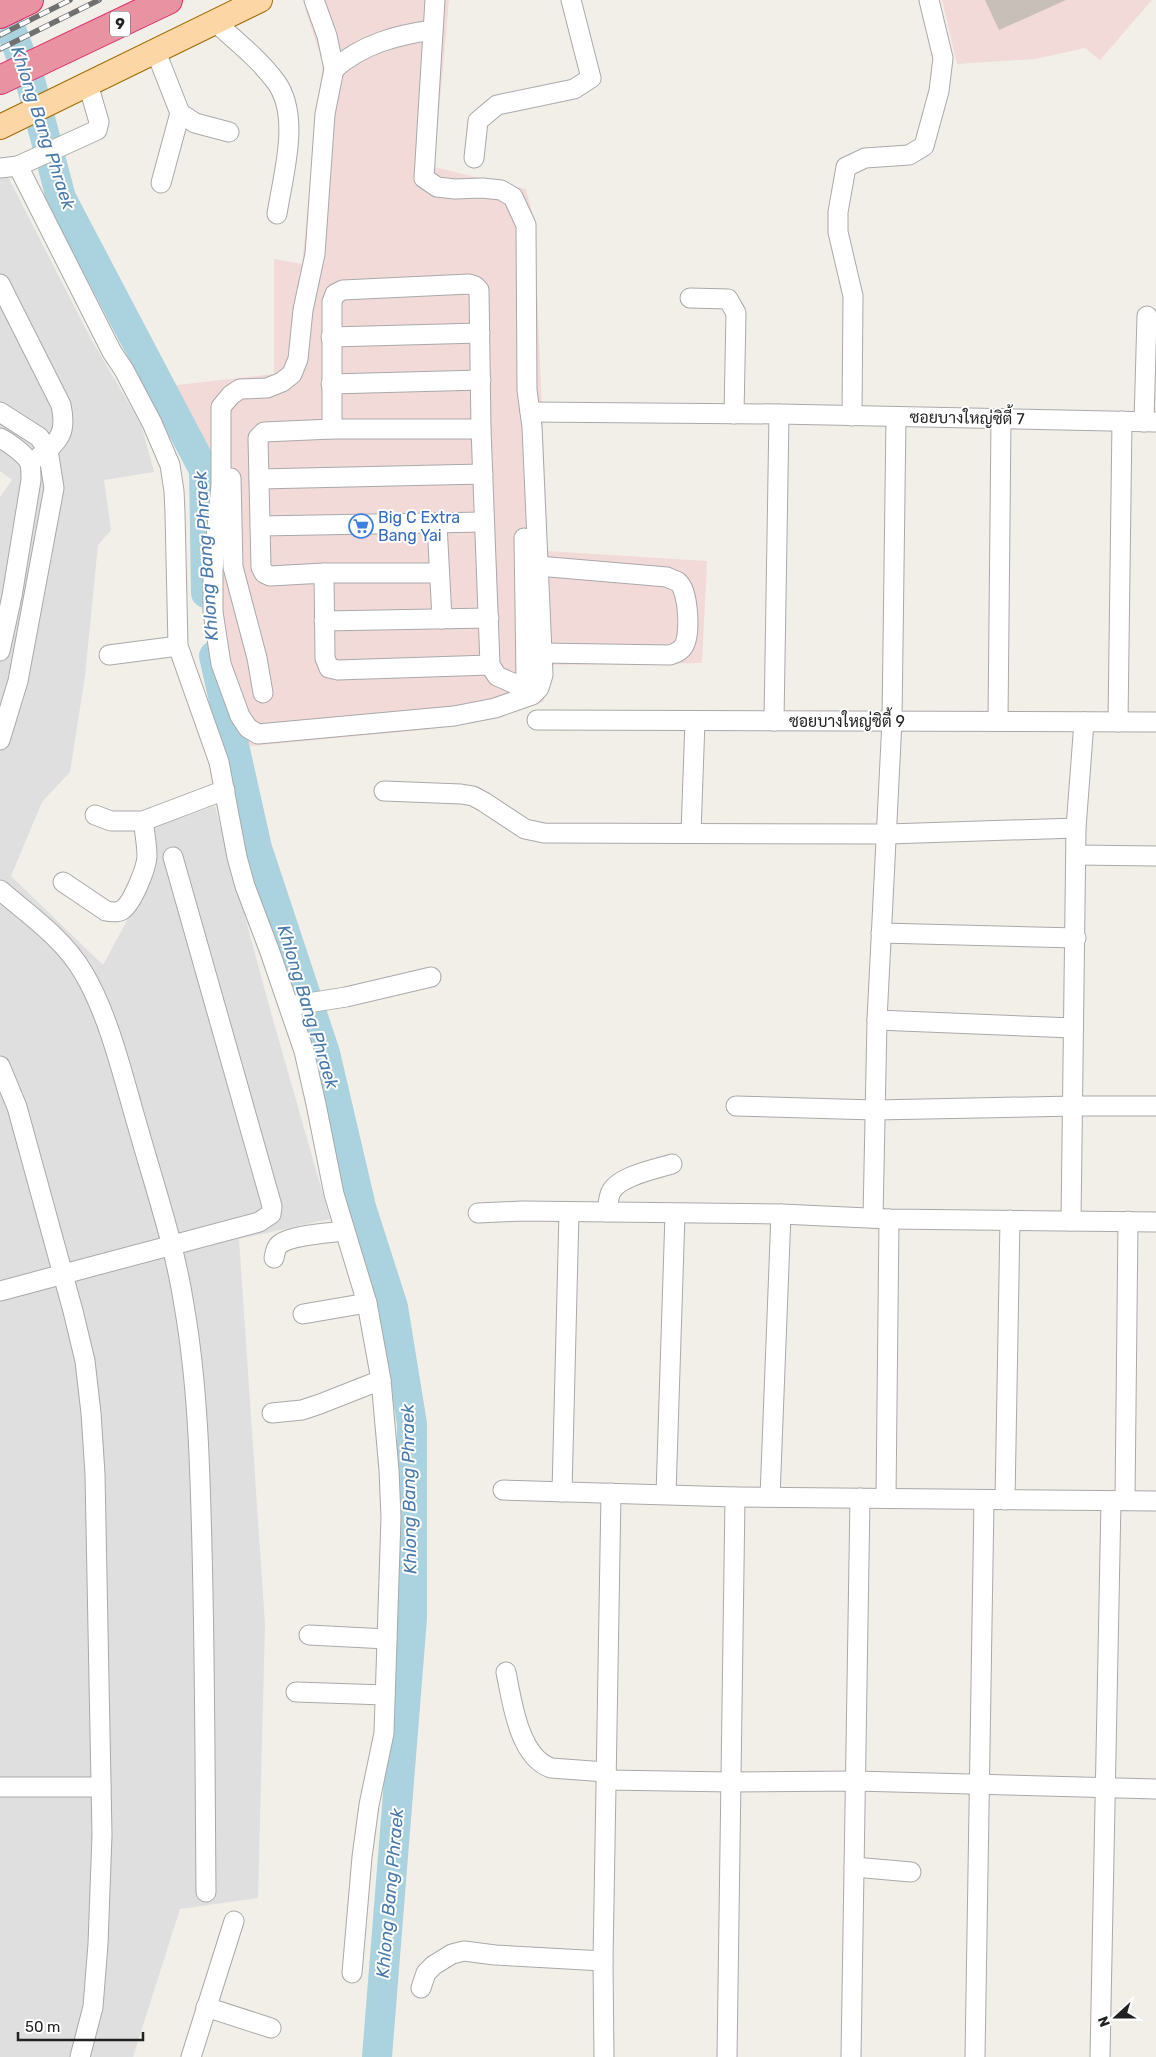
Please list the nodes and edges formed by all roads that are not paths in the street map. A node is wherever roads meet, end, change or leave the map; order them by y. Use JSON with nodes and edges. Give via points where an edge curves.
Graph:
{"nodes":[{"id":1,"x":29,"y":0,"type":"edge"},
{"id":2,"x":168,"y":0,"type":"edge"},
{"id":3,"x":260,"y":0,"type":"edge"},
{"id":4,"x":314,"y":0,"type":"edge"},
{"id":5,"x":434,"y":0,"type":"edge"},
{"id":6,"x":571,"y":0,"type":"edge"},
{"id":7,"x":929,"y":0,"type":"edge"},
{"id":8,"x":0,"y":14,"type":"edge"},
{"id":9,"x":216,"y":22,"type":"junction"},
{"id":10,"x":433,"y":30,"type":"junction"},
{"id":11,"x":156,"y":52,"type":"junction"},
{"id":12,"x":334,"y":69,"type":"junction"},
{"id":13,"x":0,"y":80,"type":"edge"},
{"id":14,"x":81,"y":88,"type":"junction"},
{"id":15,"x":180,"y":113,"type":"junction"},
{"id":16,"x":0,"y":127,"type":"edge"},
{"id":17,"x":229,"y":132,"type":"dead end"},
{"id":18,"x":474,"y":158,"type":"dead end"},
{"id":19,"x":15,"y":166,"type":"edge"},
{"id":20,"x":161,"y":183,"type":"dead end"},
{"id":21,"x":277,"y":214,"type":"dead end"},
{"id":22,"x":0,"y":284,"type":"edge"},
{"id":23,"x":690,"y":298,"type":"dead end"},
{"id":24,"x":1147,"y":316,"type":"dead end"},
{"id":25,"x":480,"y":332,"type":"junction"},
{"id":26,"x":331,"y":337,"type":"junction"},
{"id":27,"x":481,"y":380,"type":"junction"},
{"id":28,"x":331,"y":384,"type":"junction"},
{"id":29,"x":0,"y":412,"type":"edge"},
{"id":30,"x":734,"y":414,"type":"junction"},
{"id":31,"x":778,"y":414,"type":"junction"},
{"id":32,"x":852,"y":416,"type":"junction"},
{"id":33,"x":896,"y":417,"type":"junction"},
{"id":34,"x":1001,"y":419,"type":"junction"},
{"id":35,"x":531,"y":420,"type":"junction"},
{"id":36,"x":1122,"y":422,"type":"junction"},
{"id":37,"x":1150,"y":422,"type":"edge"},
{"id":38,"x":332,"y":429,"type":"junction"},
{"id":39,"x":481,"y":429,"type":"junction"},
{"id":40,"x":0,"y":438,"type":"edge"},
{"id":41,"x":221,"y":444,"type":"junction"},
{"id":42,"x":48,"y":450,"type":"junction"},
{"id":43,"x":30,"y":464,"type":"junction"},
{"id":44,"x":483,"y":474,"type":"junction"},
{"id":45,"x":259,"y":479,"type":"junction"},
{"id":46,"x":484,"y":522,"type":"junction"},
{"id":47,"x":437,"y":524,"type":"junction"},
{"id":48,"x":260,"y":526,"type":"junction"},
{"id":49,"x":538,"y":566,"type":"junction"},
{"id":50,"x":324,"y":573,"type":"junction"},
{"id":51,"x":439,"y":573,"type":"junction"},
{"id":52,"x":489,"y":618,"type":"junction"},
{"id":53,"x":442,"y":619,"type":"junction"},
{"id":54,"x":324,"y":621,"type":"junction"},
{"id":55,"x":178,"y":646,"type":"junction"},
{"id":56,"x":0,"y":652,"type":"edge"},
{"id":57,"x":542,"y":652,"type":"junction"},
{"id":58,"x":109,"y":655,"type":"dead end"},
{"id":59,"x":490,"y":666,"type":"junction"},
{"id":60,"x":263,"y":693,"type":"dead end"},
{"id":61,"x":537,"y":720,"type":"dead end"},
{"id":62,"x":695,"y":721,"type":"junction"},
{"id":63,"x":774,"y":721,"type":"junction"},
{"id":64,"x":892,"y":721,"type":"junction"},
{"id":65,"x":998,"y":721,"type":"junction"},
{"id":66,"x":1084,"y":722,"type":"junction"},
{"id":67,"x":1118,"y":722,"type":"junction"},
{"id":68,"x":1156,"y":722,"type":"edge"},
{"id":69,"x":0,"y":740,"type":"edge"},
{"id":70,"x":225,"y":790,"type":"junction"},
{"id":71,"x":384,"y":791,"type":"dead end"},
{"id":72,"x":95,"y":814,"type":"dead end"},
{"id":73,"x":143,"y":821,"type":"junction"},
{"id":74,"x":1076,"y":828,"type":"junction"},
{"id":75,"x":691,"y":833,"type":"junction"},
{"id":76,"x":888,"y":834,"type":"junction"},
{"id":77,"x":1076,"y":855,"type":"junction"},
{"id":78,"x":1156,"y":856,"type":"edge"},
{"id":79,"x":173,"y":857,"type":"dead end"},
{"id":80,"x":63,"y":882,"type":"dead end"},
{"id":81,"x":0,"y":890,"type":"edge"},
{"id":82,"x":881,"y":933,"type":"junction"},
{"id":83,"x":1076,"y":938,"type":"junction"},
{"id":84,"x":430,"y":977,"type":"dead end"},
{"id":85,"x":294,"y":1006,"type":"junction"},
{"id":86,"x":877,"y":1020,"type":"junction"},
{"id":87,"x":1073,"y":1028,"type":"junction"},
{"id":88,"x":0,"y":1066,"type":"edge"},
{"id":89,"x":736,"y":1106,"type":"dead end"},
{"id":90,"x":1074,"y":1106,"type":"junction"},
{"id":91,"x":1156,"y":1106,"type":"edge"},
{"id":92,"x":874,"y":1110,"type":"junction"},
{"id":93,"x":672,"y":1164,"type":"dead end"},
{"id":94,"x":569,"y":1212,"type":"junction"},
{"id":95,"x":607,"y":1212,"type":"junction"},
{"id":96,"x":478,"y":1213,"type":"dead end"},
{"id":97,"x":675,"y":1214,"type":"junction"},
{"id":98,"x":781,"y":1214,"type":"junction"},
{"id":99,"x":881,"y":1218,"type":"junction"},
{"id":100,"x":1010,"y":1220,"type":"junction"},
{"id":101,"x":1071,"y":1221,"type":"junction"},
{"id":102,"x":1128,"y":1221,"type":"junction"},
{"id":103,"x":1156,"y":1222,"type":"edge"},
{"id":104,"x":344,"y":1231,"type":"junction"},
{"id":105,"x":171,"y":1245,"type":"junction"},
{"id":106,"x":274,"y":1258,"type":"dead end"},
{"id":107,"x":63,"y":1273,"type":"junction"},
{"id":108,"x":0,"y":1291,"type":"edge"},
{"id":109,"x":367,"y":1303,"type":"junction"},
{"id":110,"x":303,"y":1314,"type":"dead end"},
{"id":111,"x":381,"y":1380,"type":"junction"},
{"id":112,"x":272,"y":1413,"type":"dead end"},
{"id":113,"x":503,"y":1490,"type":"dead end"},
{"id":114,"x":562,"y":1492,"type":"junction"},
{"id":115,"x":611,"y":1493,"type":"junction"},
{"id":116,"x":666,"y":1494,"type":"junction"},
{"id":117,"x":735,"y":1497,"type":"junction"},
{"id":118,"x":770,"y":1497,"type":"junction"},
{"id":119,"x":860,"y":1498,"type":"junction"},
{"id":120,"x":886,"y":1498,"type":"junction"},
{"id":121,"x":984,"y":1500,"type":"junction"},
{"id":122,"x":1005,"y":1500,"type":"junction"},
{"id":123,"x":1118,"y":1500,"type":"junction"},
{"id":124,"x":1156,"y":1501,"type":"edge"},
{"id":125,"x":309,"y":1634,"type":"dead end"},
{"id":126,"x":387,"y":1639,"type":"junction"},
{"id":127,"x":506,"y":1672,"type":"dead end"},
{"id":128,"x":296,"y":1692,"type":"dead end"},
{"id":129,"x":385,"y":1695,"type":"junction"},
{"id":130,"x":606,"y":1776,"type":"junction"},
{"id":131,"x":855,"y":1781,"type":"junction"},
{"id":132,"x":731,"y":1782,"type":"junction"},
{"id":133,"x":980,"y":1785,"type":"junction"},
{"id":134,"x":0,"y":1787,"type":"edge"},
{"id":135,"x":101,"y":1787,"type":"junction"},
{"id":136,"x":1105,"y":1789,"type":"junction"},
{"id":137,"x":1156,"y":1789,"type":"edge"},
{"id":138,"x":854,"y":1867,"type":"junction"},
{"id":139,"x":911,"y":1872,"type":"dead end"},
{"id":140,"x":206,"y":1892,"type":"dead end"},
{"id":141,"x":234,"y":1921,"type":"dead end"},
{"id":142,"x":603,"y":1961,"type":"junction"},
{"id":143,"x":352,"y":1973,"type":"dead end"},
{"id":144,"x":421,"y":1988,"type":"dead end"},
{"id":145,"x":206,"y":2007,"type":"junction"},
{"id":146,"x":271,"y":2028,"type":"dead end"},
{"id":147,"x":80,"y":2057,"type":"edge"},
{"id":148,"x":191,"y":2057,"type":"edge"},
{"id":149,"x":604,"y":2057,"type":"edge"},
{"id":150,"x":727,"y":2057,"type":"edge"},
{"id":151,"x":851,"y":2057,"type":"edge"},
{"id":152,"x":975,"y":2057,"type":"edge"},
{"id":153,"x":1100,"y":2057,"type":"edge"}],
"edges":[{"from":1,"to":8,"type":"highway"},
{"from":2,"to":13,"type":"highway","number":"9"},
{"from":3,"to":9,"type":"main road"},
{"from":4,"to":12,"type":"street"},
{"from":5,"to":10,"type":"street"},
{"from":6,"to":18,"type":"street","via":[[591,78],[574,89],[497,105],[478,120]]},
{"from":7,"to":32,"type":"street","via":[[943,58],[939,91],[924,146],[909,154],[865,158],[846,167],[838,232],[852,296]]},
{"from":9,"to":11,"type":"main road"},
{"from":9,"to":21,"type":"street","via":[[276,82],[288,106],[289,134]]},
{"from":10,"to":12,"type":"street","via":[[378,42],[347,57]]},
{"from":10,"to":35,"type":"street","via":[[424,178],[437,187],[455,190],[500,190],[513,197],[526,225],[527,390]]},
{"from":11,"to":14,"type":"main road"},
{"from":11,"to":15,"type":"street"},
{"from":12,"to":41,"type":"street","via":[[325,114],[315,254],[302,310],[298,359],[292,374],[282,382],[267,388],[240,388],[230,395],[221,407]]},
{"from":14,"to":16,"type":"main road"},
{"from":14,"to":19,"type":"street","via":[[99,122],[97,130]]},
{"from":15,"to":17,"type":"street","via":[[195,123]]},
{"from":15,"to":20,"type":"street"},
{"from":19,"to":55,"type":"street","via":[[152,422],[170,465],[176,513]]},
{"from":22,"to":42,"type":"street","via":[[61,405],[65,422],[62,435]]},
{"from":23,"to":30,"type":"street","via":[[728,299],[736,313]]},
{"from":24,"to":37,"type":"street"},
{"from":25,"to":26,"type":"street"},
{"from":25,"to":26,"type":"street","via":[[479,290],[469,284],[343,290],[335,294],[332,302]]},
{"from":25,"to":27,"type":"street"},
{"from":26,"to":28,"type":"street"},
{"from":27,"to":28,"type":"street"},
{"from":27,"to":39,"type":"street"},
{"from":28,"to":38,"type":"street"},
{"from":29,"to":42,"type":"street","via":[[39,437]]},
{"from":30,"to":31,"type":"street","name":"ซอยบางใหญ่ซิตี้ 7"},
{"from":30,"to":35,"type":"street","name":"ซอยบางใหญ่ซิตี้ 7"},
{"from":31,"to":32,"type":"street","name":"ซอยบางใหญ่ซิตี้ 7"},
{"from":31,"to":63,"type":"street"},
{"from":32,"to":33,"type":"street","name":"ซอยบางใหญ่ซิตี้ 7"},
{"from":33,"to":34,"type":"street","name":"ซอยบางใหญ่ซิตี้ 7"},
{"from":33,"to":64,"type":"street"},
{"from":34,"to":36,"type":"street","name":"ซอยบางใหญ่ซิตี้ 7"},
{"from":34,"to":65,"type":"street"},
{"from":35,"to":49,"type":"street"},
{"from":35,"to":59,"type":"street","via":[[523,449],[526,676],[515,684],[497,676]]},
{"from":36,"to":37,"type":"street","name":"ซอยบางใหญ่ซิตี้ 7"},
{"from":36,"to":67,"type":"street"},
{"from":38,"to":39,"type":"street"},
{"from":38,"to":45,"type":"street","via":[[260,434]]},
{"from":39,"to":44,"type":"street"},
{"from":40,"to":43,"type":"street"},
{"from":41,"to":57,"type":"street","via":[[213,612],[220,664],[240,716],[248,728],[258,734],[440,719],[495,708],[532,696],[539,688],[544,675]]},
{"from":41,"to":60,"type":"street","via":[[231,476],[233,567]]},
{"from":42,"to":43,"type":"street"},
{"from":42,"to":69,"type":"street","via":[[54,488],[18,681]]},
{"from":43,"to":56,"type":"street","via":[[29,495]]},
{"from":44,"to":45,"type":"street"},
{"from":44,"to":46,"type":"street"},
{"from":45,"to":48,"type":"street"},
{"from":46,"to":47,"type":"street"},
{"from":46,"to":52,"type":"street"},
{"from":47,"to":48,"type":"street"},
{"from":47,"to":51,"type":"street"},
{"from":48,"to":50,"type":"street","via":[[264,573],[270,576]]},
{"from":49,"to":57,"type":"street"},
{"from":49,"to":57,"type":"street","via":[[667,577],[679,582],[684,591],[688,616],[685,645],[670,655]]},
{"from":50,"to":51,"type":"street"},
{"from":50,"to":54,"type":"street"},
{"from":51,"to":53,"type":"street"},
{"from":52,"to":53,"type":"street"},
{"from":52,"to":59,"type":"street"},
{"from":53,"to":54,"type":"street"},
{"from":54,"to":59,"type":"street","via":[[325,658],[329,668]]},
{"from":55,"to":58,"type":"street"},
{"from":55,"to":70,"type":"street","via":[[212,740]]},
{"from":61,"to":62,"type":"street","name":"ซอยบางใหญ่ซิตี้ 9"},
{"from":62,"to":63,"type":"street","name":"ซอยบางใหญ่ซิตี้ 9"},
{"from":62,"to":75,"type":"street"},
{"from":63,"to":64,"type":"street","name":"ซอยบางใหญ่ซิตี้ 9"},
{"from":64,"to":65,"type":"street","name":"ซอยบางใหญ่ซิตี้ 9"},
{"from":64,"to":76,"type":"street"},
{"from":65,"to":66,"type":"street","name":"ซอยบางใหญ่ซิตี้ 9"},
{"from":66,"to":67,"type":"street","name":"ซอยบางใหญ่ซิตี้ 9"},
{"from":66,"to":74,"type":"street"},
{"from":67,"to":68,"type":"street","name":"ซอยบางใหญ่ซิตี้ 9"},
{"from":70,"to":73,"type":"street"},
{"from":70,"to":85,"type":"street","via":[[244,886]]},
{"from":71,"to":75,"type":"street","via":[[472,796],[525,829],[544,833]]},
{"from":72,"to":73,"type":"street","via":[[111,821]]},
{"from":73,"to":80,"type":"street","via":[[147,858],[143,875],[122,911],[106,911]]},
{"from":74,"to":76,"type":"street"},
{"from":74,"to":77,"type":"street"},
{"from":75,"to":76,"type":"street"},
{"from":76,"to":82,"type":"street"},
{"from":77,"to":78,"type":"street"},
{"from":77,"to":83,"type":"street"},
{"from":79,"to":105,"type":"street","via":[[272,1206],[271,1214],[259,1222]]},
{"from":81,"to":105,"type":"street","via":[[64,945],[83,972],[101,1010],[120,1068]]},
{"from":82,"to":83,"type":"street"},
{"from":82,"to":86,"type":"street"},
{"from":83,"to":87,"type":"street"},
{"from":84,"to":85,"type":"street"},
{"from":85,"to":104,"type":"street"},
{"from":86,"to":87,"type":"street"},
{"from":86,"to":92,"type":"street"},
{"from":87,"to":90,"type":"street"},
{"from":88,"to":107,"type":"street","via":[[16,1107]]},
{"from":89,"to":92,"type":"street"},
{"from":90,"to":91,"type":"street"},
{"from":90,"to":92,"type":"street"},
{"from":90,"to":101,"type":"street"},
{"from":92,"to":99,"type":"street"},
{"from":93,"to":95,"type":"street","via":[[624,1180],[614,1187]]},
{"from":94,"to":95,"type":"street"},
{"from":94,"to":96,"type":"street"},
{"from":94,"to":114,"type":"street"},
{"from":95,"to":97,"type":"street"},
{"from":97,"to":98,"type":"street"},
{"from":97,"to":116,"type":"street"},
{"from":98,"to":99,"type":"street"},
{"from":98,"to":118,"type":"street"},
{"from":99,"to":100,"type":"street"},
{"from":99,"to":120,"type":"street"},
{"from":100,"to":101,"type":"street"},
{"from":100,"to":122,"type":"street"},
{"from":101,"to":102,"type":"street"},
{"from":102,"to":103,"type":"street"},
{"from":102,"to":123,"type":"street"},
{"from":104,"to":106,"type":"street","via":[[290,1239],[281,1243]]},
{"from":104,"to":109,"type":"street"},
{"from":105,"to":107,"type":"street"},
{"from":105,"to":140,"type":"street","via":[[194,1370],[200,1473]]},
{"from":107,"to":108,"type":"street"},
{"from":107,"to":135,"type":"street","via":[[85,1361],[91,1413]]},
{"from":109,"to":110,"type":"street"},
{"from":109,"to":111,"type":"street"},
{"from":111,"to":112,"type":"street","via":[[302,1410]]},
{"from":111,"to":126,"type":"street","via":[[391,1518]]},
{"from":113,"to":114,"type":"street"},
{"from":114,"to":115,"type":"street"},
{"from":115,"to":116,"type":"street"},
{"from":115,"to":130,"type":"street"},
{"from":116,"to":117,"type":"street"},
{"from":117,"to":118,"type":"street"},
{"from":117,"to":132,"type":"street"},
{"from":118,"to":119,"type":"street"},
{"from":119,"to":120,"type":"street"},
{"from":119,"to":131,"type":"street"},
{"from":120,"to":121,"type":"street"},
{"from":121,"to":122,"type":"street"},
{"from":121,"to":133,"type":"street"},
{"from":122,"to":123,"type":"street"},
{"from":123,"to":124,"type":"street"},
{"from":123,"to":136,"type":"street"},
{"from":125,"to":126,"type":"street"},
{"from":126,"to":129,"type":"street"},
{"from":127,"to":130,"type":"street","via":[[520,1730],[542,1765]]},
{"from":128,"to":129,"type":"street"},
{"from":129,"to":143,"type":"street","via":[[384,1733],[362,1857]]},
{"from":130,"to":132,"type":"street"},
{"from":130,"to":142,"type":"street"},
{"from":131,"to":132,"type":"street"},
{"from":131,"to":133,"type":"street"},
{"from":131,"to":138,"type":"street"},
{"from":132,"to":150,"type":"street"},
{"from":133,"to":136,"type":"street"},
{"from":133,"to":152,"type":"street"},
{"from":134,"to":135,"type":"street"},
{"from":135,"to":147,"type":"street","via":[[98,1944],[93,2006]]},
{"from":136,"to":137,"type":"street"},
{"from":136,"to":153,"type":"street"},
{"from":138,"to":139,"type":"street"},
{"from":138,"to":151,"type":"street"},
{"from":141,"to":145,"type":"street"},
{"from":142,"to":144,"type":"street","via":[[464,1951],[434,1965],[426,1974]]},
{"from":142,"to":149,"type":"street"},
{"from":145,"to":146,"type":"street"},
{"from":145,"to":148,"type":"street"}]}
